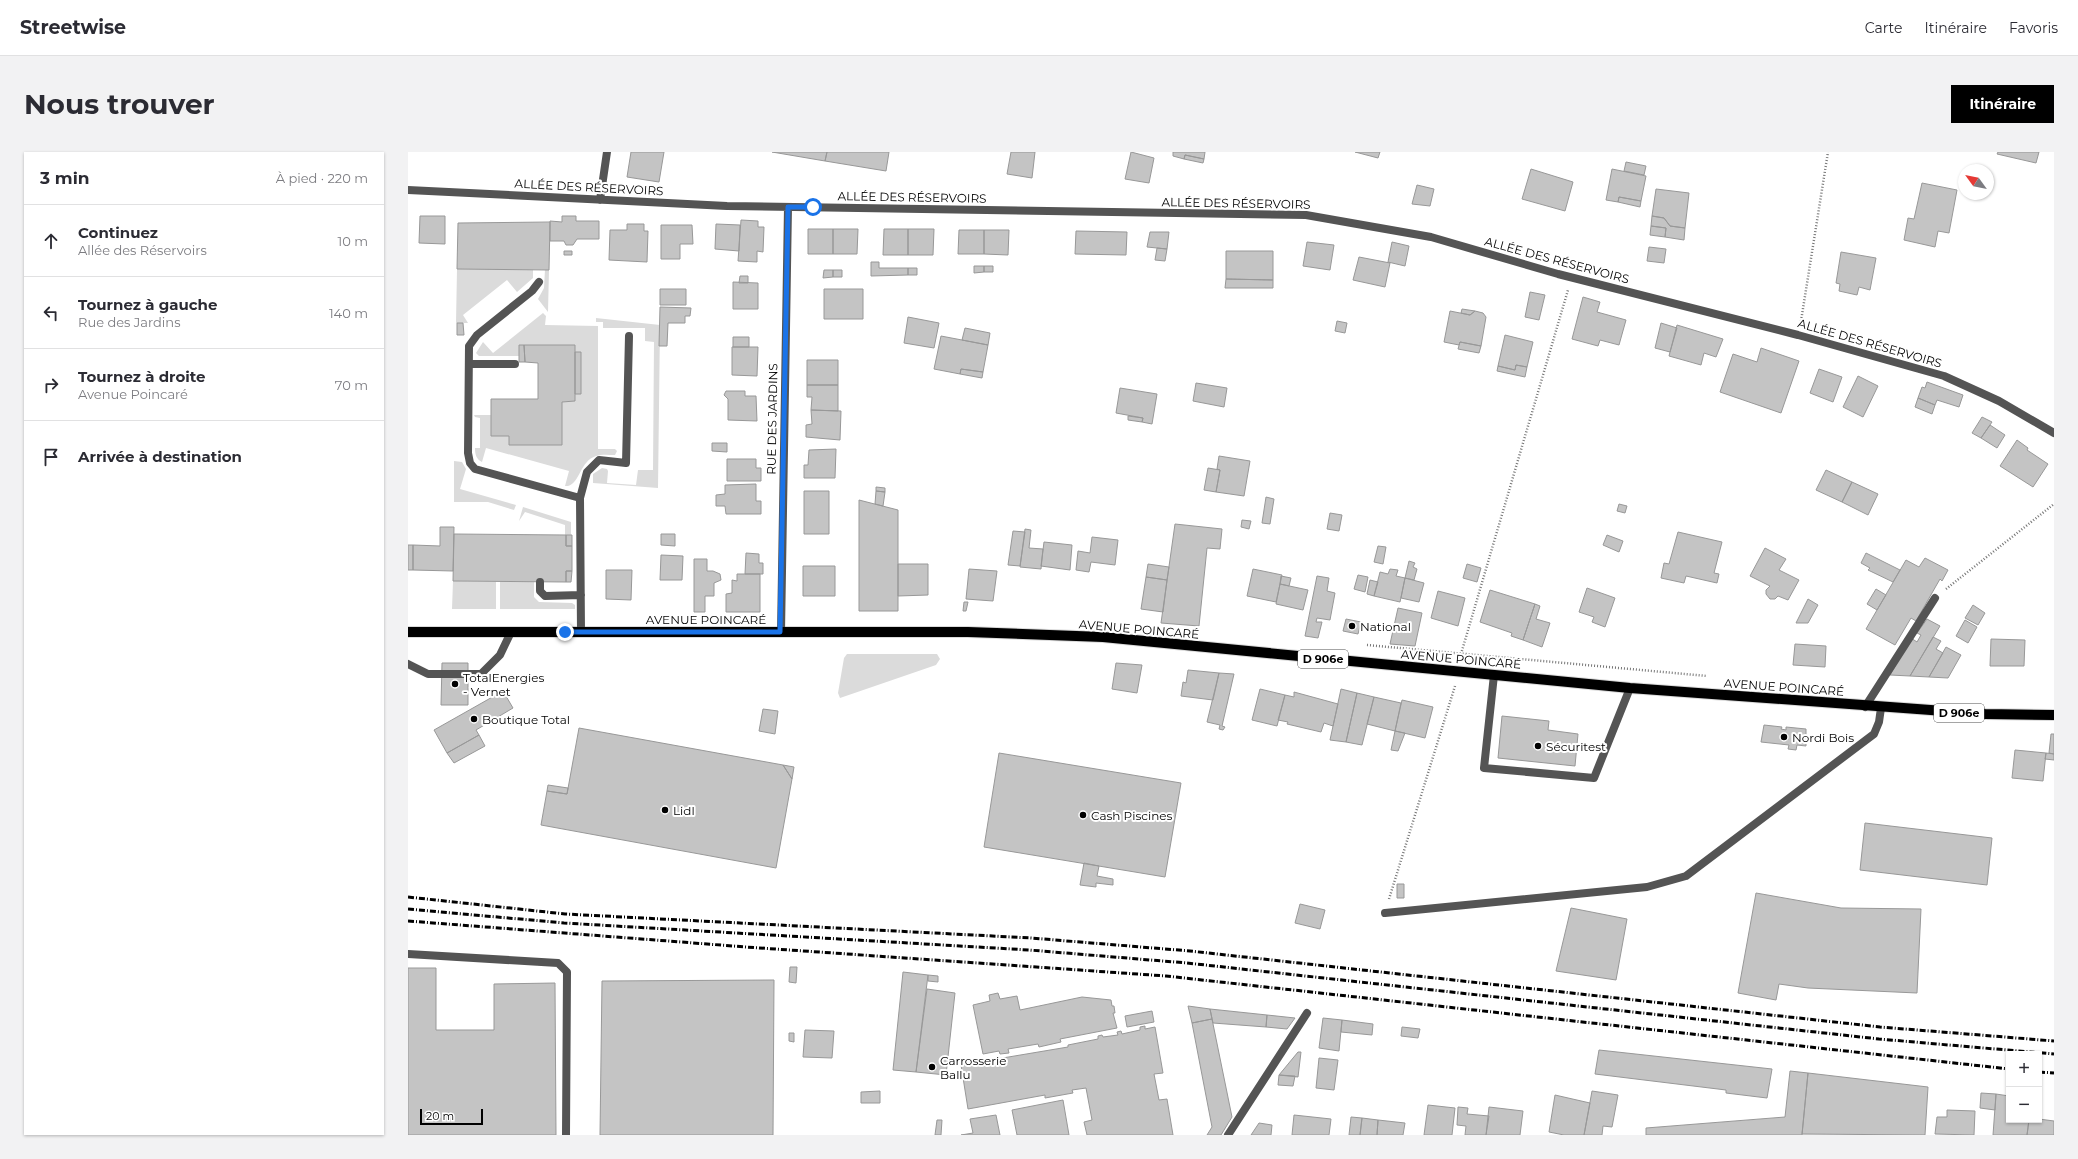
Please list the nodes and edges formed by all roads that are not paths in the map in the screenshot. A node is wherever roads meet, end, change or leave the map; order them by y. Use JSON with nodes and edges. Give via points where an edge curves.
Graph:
{"nodes":[{"id":1,"x":608,"y":152,"type":"edge"},
{"id":2,"x":408,"y":190,"type":"edge"},
{"id":3,"x":600,"y":200,"type":"junction"},
{"id":4,"x":788,"y":207,"type":"junction"},
{"id":5,"x":539,"y":282,"type":"dead end"},
{"id":6,"x":629,"y":336,"type":"dead end"},
{"id":7,"x":469,"y":364,"type":"junction"},
{"id":8,"x":515,"y":364,"type":"dead end"},
{"id":9,"x":2054,"y":433,"type":"edge"},
{"id":10,"x":580,"y":498,"type":"junction"},
{"id":11,"x":540,"y":582,"type":"dead end"},
{"id":12,"x":581,"y":595,"type":"junction"},
{"id":13,"x":1935,"y":598,"type":"road end"},
{"id":14,"x":408,"y":632,"type":"edge"},
{"id":15,"x":510,"y":632,"type":"junction"},
{"id":16,"x":581,"y":632,"type":"junction"},
{"id":17,"x":780,"y":632,"type":"junction"},
{"id":18,"x":408,"y":664,"type":"edge"},
{"id":19,"x":1494,"y":675,"type":"junction"},
{"id":20,"x":1630,"y":688,"type":"junction"},
{"id":21,"x":1864,"y":706,"type":"junction"},
{"id":22,"x":1881,"y":708,"type":"junction"},
{"id":23,"x":2054,"y":715,"type":"edge"},
{"id":24,"x":1385,"y":913,"type":"road end"},
{"id":25,"x":408,"y":954,"type":"edge"},
{"id":26,"x":1307,"y":1013,"type":"dead end"},
{"id":27,"x":566,"y":1135,"type":"edge"},
{"id":28,"x":1228,"y":1135,"type":"edge"}],
"edges":[{"from":1,"to":3,"type":"street"},
{"from":2,"to":3,"type":"street","name":"ALLÉE DES RÉSERVOIRS"},
{"from":3,"to":4,"type":"street","name":"ALLÉE DES RÉSERVOIRS"},
{"from":4,"to":9,"type":"street","name":"ALLÉE DES RÉSERVOIRS","via":[[1306,215],[1431,237],[1944,376],[1999,401]]},
{"from":4,"to":17,"type":"street","name":"RUE DES JARDINS"},
{"from":5,"to":7,"type":"street","via":[[532,291],[477,335],[469,346]]},
{"from":6,"to":10,"type":"street","via":[[626,463],[599,460],[587,472]]},
{"from":7,"to":8,"type":"street"},
{"from":7,"to":10,"type":"street","via":[[470,463],[475,469]]},
{"from":10,"to":12,"type":"street"},
{"from":11,"to":12,"type":"street","via":[[540,591],[545,596]]},
{"from":12,"to":16,"type":"street"},
{"from":13,"to":21,"type":"street"},
{"from":14,"to":15,"type":"main road","name":"AVENUE POINCARÉ","number":"D 906e"},
{"from":15,"to":16,"type":"main road","name":"AVENUE POINCARÉ","number":"D 906e"},
{"from":15,"to":18,"type":"street","via":[[500,655],[481,674],[428,674]]},
{"from":16,"to":17,"type":"main road","name":"AVENUE POINCARÉ","number":"D 906e"},
{"from":17,"to":19,"type":"main road","name":"AVENUE POINCARÉ","number":"D 906e","via":[[968,632],[1103,637]]},
{"from":19,"to":20,"type":"main road","name":"AVENUE POINCARÉ","number":"D 906e"},
{"from":19,"to":20,"type":"street","via":[[1484,768],[1499,770],[1594,778]]},
{"from":20,"to":21,"type":"main road","name":"AVENUE POINCARÉ","number":"D 906e"},
{"from":21,"to":22,"type":"main road","number":"D 906e"},
{"from":22,"to":23,"type":"main road","number":"D 906e"},
{"from":22,"to":24,"type":"street","via":[[1874,734],[1686,876],[1647,887]]},
{"from":25,"to":27,"type":"street","via":[[558,963],[567,972]]},
{"from":26,"to":28,"type":"street"}]}
